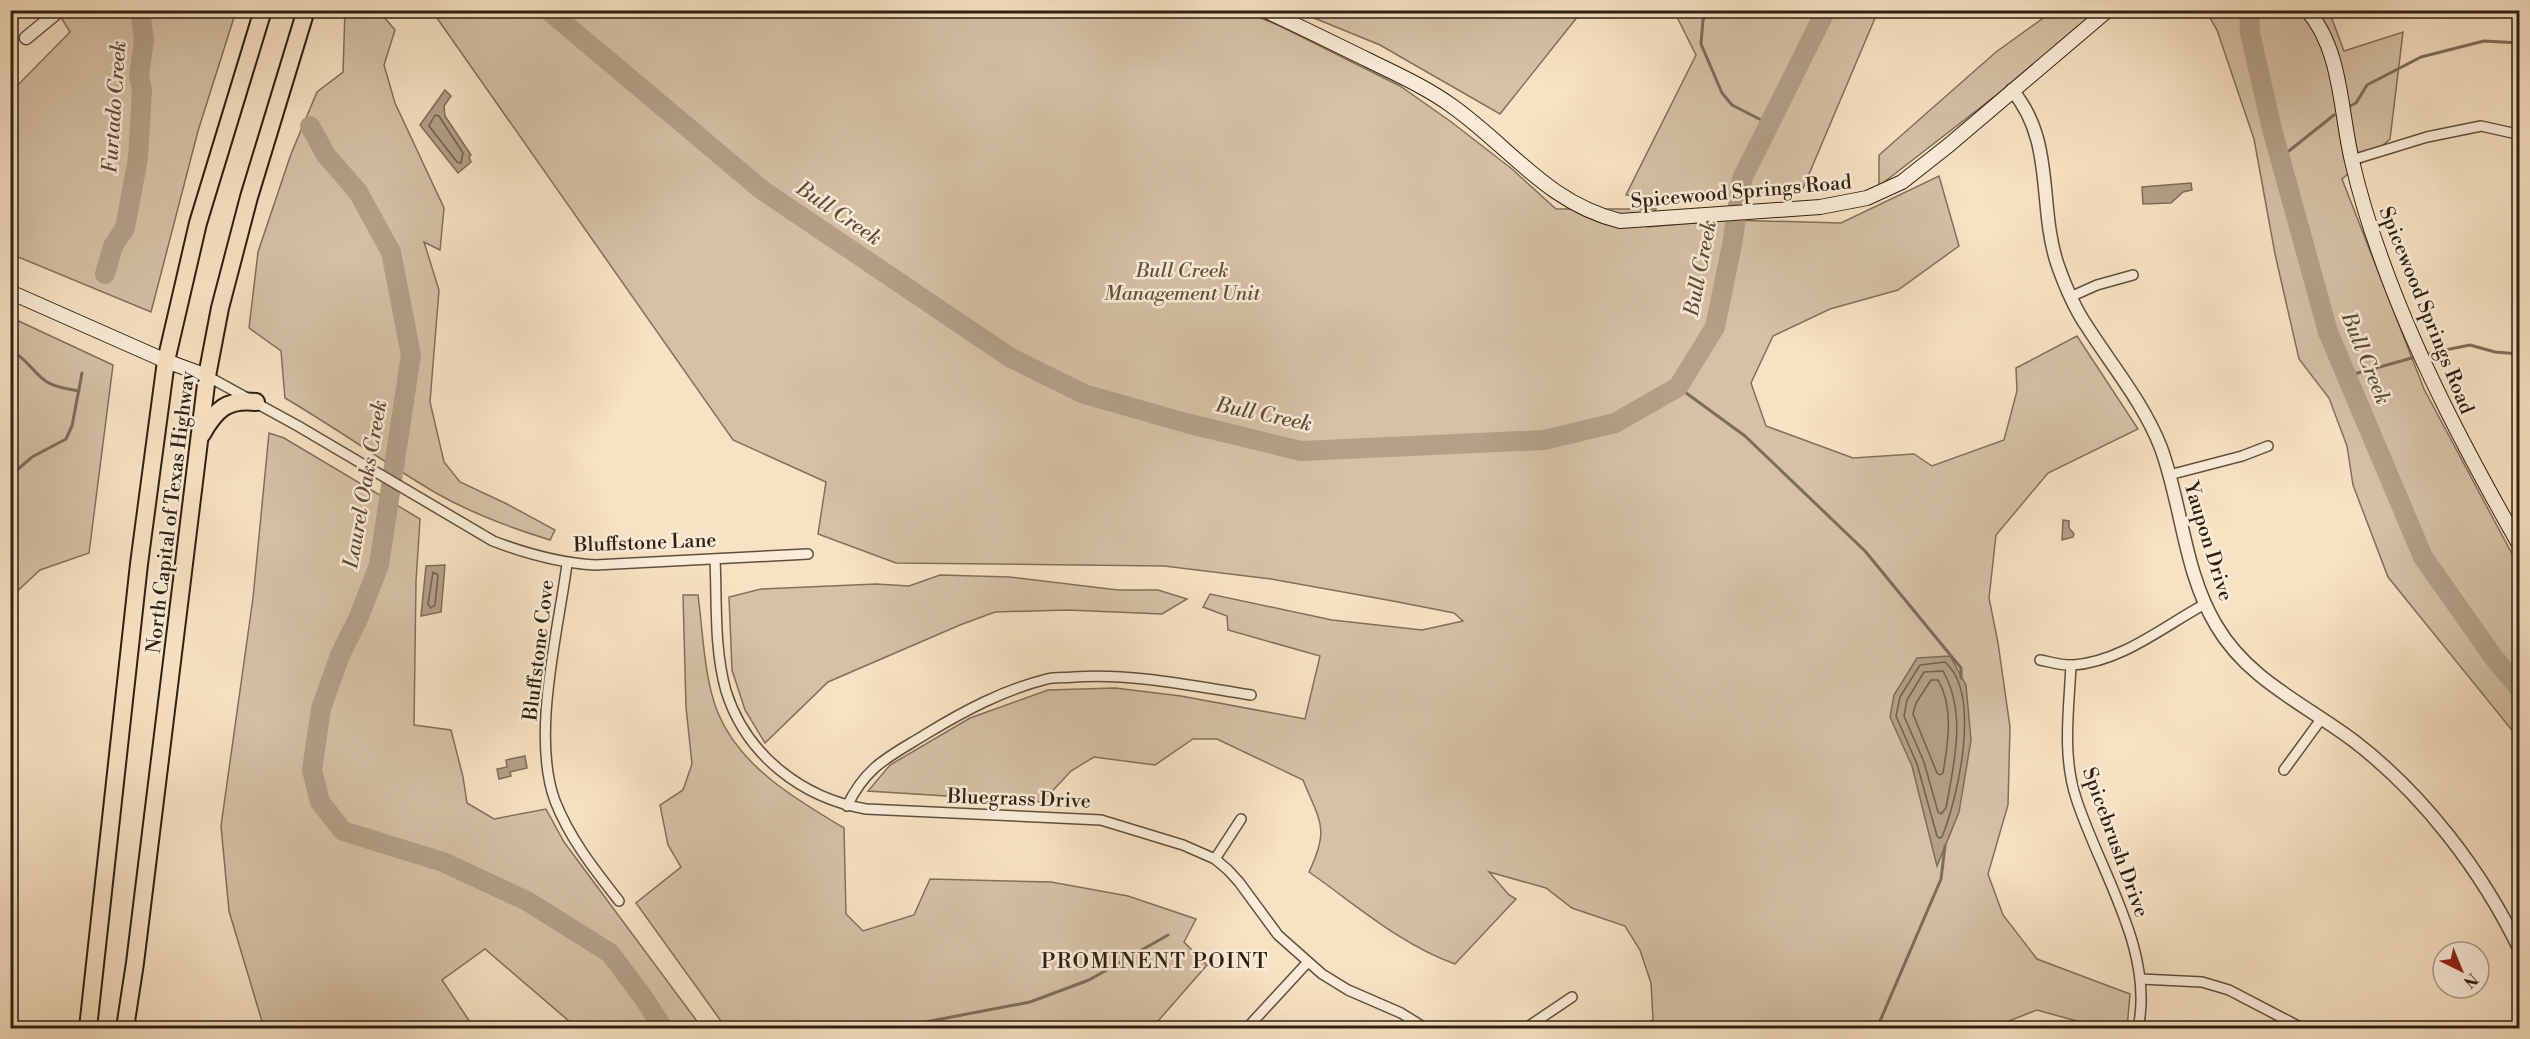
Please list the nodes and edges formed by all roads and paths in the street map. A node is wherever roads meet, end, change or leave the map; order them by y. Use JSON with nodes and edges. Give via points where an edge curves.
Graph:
{"nodes":[{"id":1,"x":60,"y":10,"type":"edge"},
{"id":2,"x":263,"y":10,"type":"edge"},
{"id":3,"x":306,"y":10,"type":"edge"},
{"id":4,"x":1264,"y":10,"type":"edge"},
{"id":5,"x":2108,"y":10,"type":"edge"},
{"id":6,"x":2307,"y":10,"type":"edge"},
{"id":7,"x":26,"y":39,"type":"dead end"},
{"id":8,"x":2012,"y":90,"type":"junction"},
{"id":9,"x":2520,"y":137,"type":"edge"},
{"id":10,"x":2352,"y":160,"type":"junction"},
{"id":11,"x":2133,"y":276,"type":"dead end"},
{"id":12,"x":10,"y":292,"type":"edge"},
{"id":13,"x":2070,"y":297,"type":"junction"},
{"id":14,"x":166,"y":361,"type":"junction"},
{"id":15,"x":207,"y":376,"type":"junction"},
{"id":16,"x":256,"y":402,"type":"junction"},
{"id":17,"x":199,"y":440,"type":"junction"},
{"id":18,"x":2268,"y":446,"type":"dead end"},
{"id":19,"x":2169,"y":475,"type":"junction"},
{"id":20,"x":2520,"y":546,"type":"edge"},
{"id":21,"x":808,"y":554,"type":"dead end"},
{"id":22,"x":715,"y":559,"type":"junction"},
{"id":23,"x":567,"y":564,"type":"junction"},
{"id":24,"x":2205,"y":604,"type":"junction"},
{"id":25,"x":2040,"y":660,"type":"dead end"},
{"id":26,"x":2072,"y":665,"type":"junction"},
{"id":27,"x":1251,"y":695,"type":"dead end"},
{"id":28,"x":2322,"y":718,"type":"junction"},
{"id":29,"x":2284,"y":770,"type":"dead end"},
{"id":30,"x":847,"y":806,"type":"junction"},
{"id":31,"x":1241,"y":819,"type":"dead end"},
{"id":32,"x":1215,"y":859,"type":"junction"},
{"id":33,"x":619,"y":901,"type":"dead end"},
{"id":34,"x":2520,"y":950,"type":"edge"},
{"id":35,"x":1307,"y":963,"type":"junction"},
{"id":36,"x":2141,"y":979,"type":"junction"},
{"id":37,"x":1572,"y":997,"type":"dead end"},
{"id":38,"x":88,"y":1029,"type":"edge"},
{"id":39,"x":125,"y":1029,"type":"edge"},
{"id":40,"x":1247,"y":1029,"type":"edge"},
{"id":41,"x":1425,"y":1029,"type":"edge"},
{"id":42,"x":1526,"y":1029,"type":"edge"},
{"id":43,"x":2138,"y":1029,"type":"edge"},
{"id":44,"x":2302,"y":1029,"type":"edge"}],
"edges":[{"from":1,"to":7,"type":"street"},
{"from":2,"to":14,"type":"highway","name":"North Capital of Texas Highway","via":[[198,223]]},
{"from":3,"to":15,"type":"highway","name":"North Capital of Texas Highway","via":[[249,197]]},
{"from":4,"to":8,"type":"main road","name":"Spicewood Springs Road","via":[[1418,84],[1453,106],[1555,193],[1577,206],[1620,221],[1849,203],[1902,182]]},
{"from":5,"to":8,"type":"main road","name":"Spicewood Springs Road"},
{"from":6,"to":10,"type":"main road","name":"Spicewood Springs Road","via":[[2329,48]]},
{"from":8,"to":13,"type":"street","name":"Yaupon Drive","via":[[2027,108],[2041,152],[2051,238]]},
{"from":9,"to":10,"type":"street","via":[[2481,126],[2427,137]]},
{"from":10,"to":20,"type":"main road","name":"Spicewood Springs Road","via":[[2380,254],[2420,353],[2460,439]]},
{"from":11,"to":13,"type":"street","via":[[2120,277]]},
{"from":12,"to":14,"type":"main road"},
{"from":13,"to":19,"type":"street","name":"Yaupon Drive","via":[[2144,415]]},
{"from":14,"to":15,"type":"main road"},
{"from":14,"to":38,"type":"highway","name":"North Capital of Texas Highway","via":[[139,564]]},
{"from":15,"to":16,"type":"street","name":"Bluffstone Lane"},
{"from":15,"to":17,"type":"highway","name":"North Capital of Texas Highway"},
{"from":16,"to":17,"type":"highway","via":[[239,401],[219,410]]},
{"from":16,"to":23,"type":"street","name":"Bluffstone Lane","via":[[493,541]]},
{"from":17,"to":39,"type":"highway","name":"North Capital of Texas Highway"},
{"from":18,"to":19,"type":"street"},
{"from":19,"to":24,"type":"street","name":"Yaupon Drive"},
{"from":21,"to":22,"type":"street","name":"Bluffstone Lane"},
{"from":22,"to":23,"type":"street","name":"Bluffstone Lane"},
{"from":22,"to":30,"type":"street","name":"Bluegrass Drive","via":[[719,651],[726,691],[743,730],[786,776]]},
{"from":23,"to":33,"type":"street","name":"Bluffstone Cove","via":[[546,714],[548,768],[555,800],[569,831],[581,853]]},
{"from":24,"to":26,"type":"street","via":[[2125,650]]},
{"from":24,"to":28,"type":"street","name":"Yaupon Drive","via":[[2216,626],[2245,664]]},
{"from":25,"to":26,"type":"street"},
{"from":26,"to":36,"type":"street","name":"Spicebrush Drive","via":[[2068,764],[2134,946]]},
{"from":27,"to":30,"type":"street","via":[[1143,679],[1049,679],[966,710],[874,766],[857,785]]},
{"from":28,"to":29,"type":"street"},
{"from":28,"to":34,"type":"street","name":"Yaupon Drive","via":[[2372,756],[2421,802],[2487,892]]},
{"from":30,"to":32,"type":"street","name":"Bluegrass Drive","via":[[882,811],[1101,820]]},
{"from":31,"to":32,"type":"street"},
{"from":32,"to":35,"type":"street","name":"Bluegrass Drive","via":[[1239,882],[1278,935]]},
{"from":35,"to":40,"type":"street"},
{"from":35,"to":41,"type":"street","name":"Bluegrass Drive","via":[[1348,990],[1401,1013]]},
{"from":36,"to":43,"type":"street","name":"Spicebrush Drive"},
{"from":36,"to":44,"type":"street","via":[[2202,982],[2229,990]]},
{"from":37,"to":42,"type":"street"}]}
